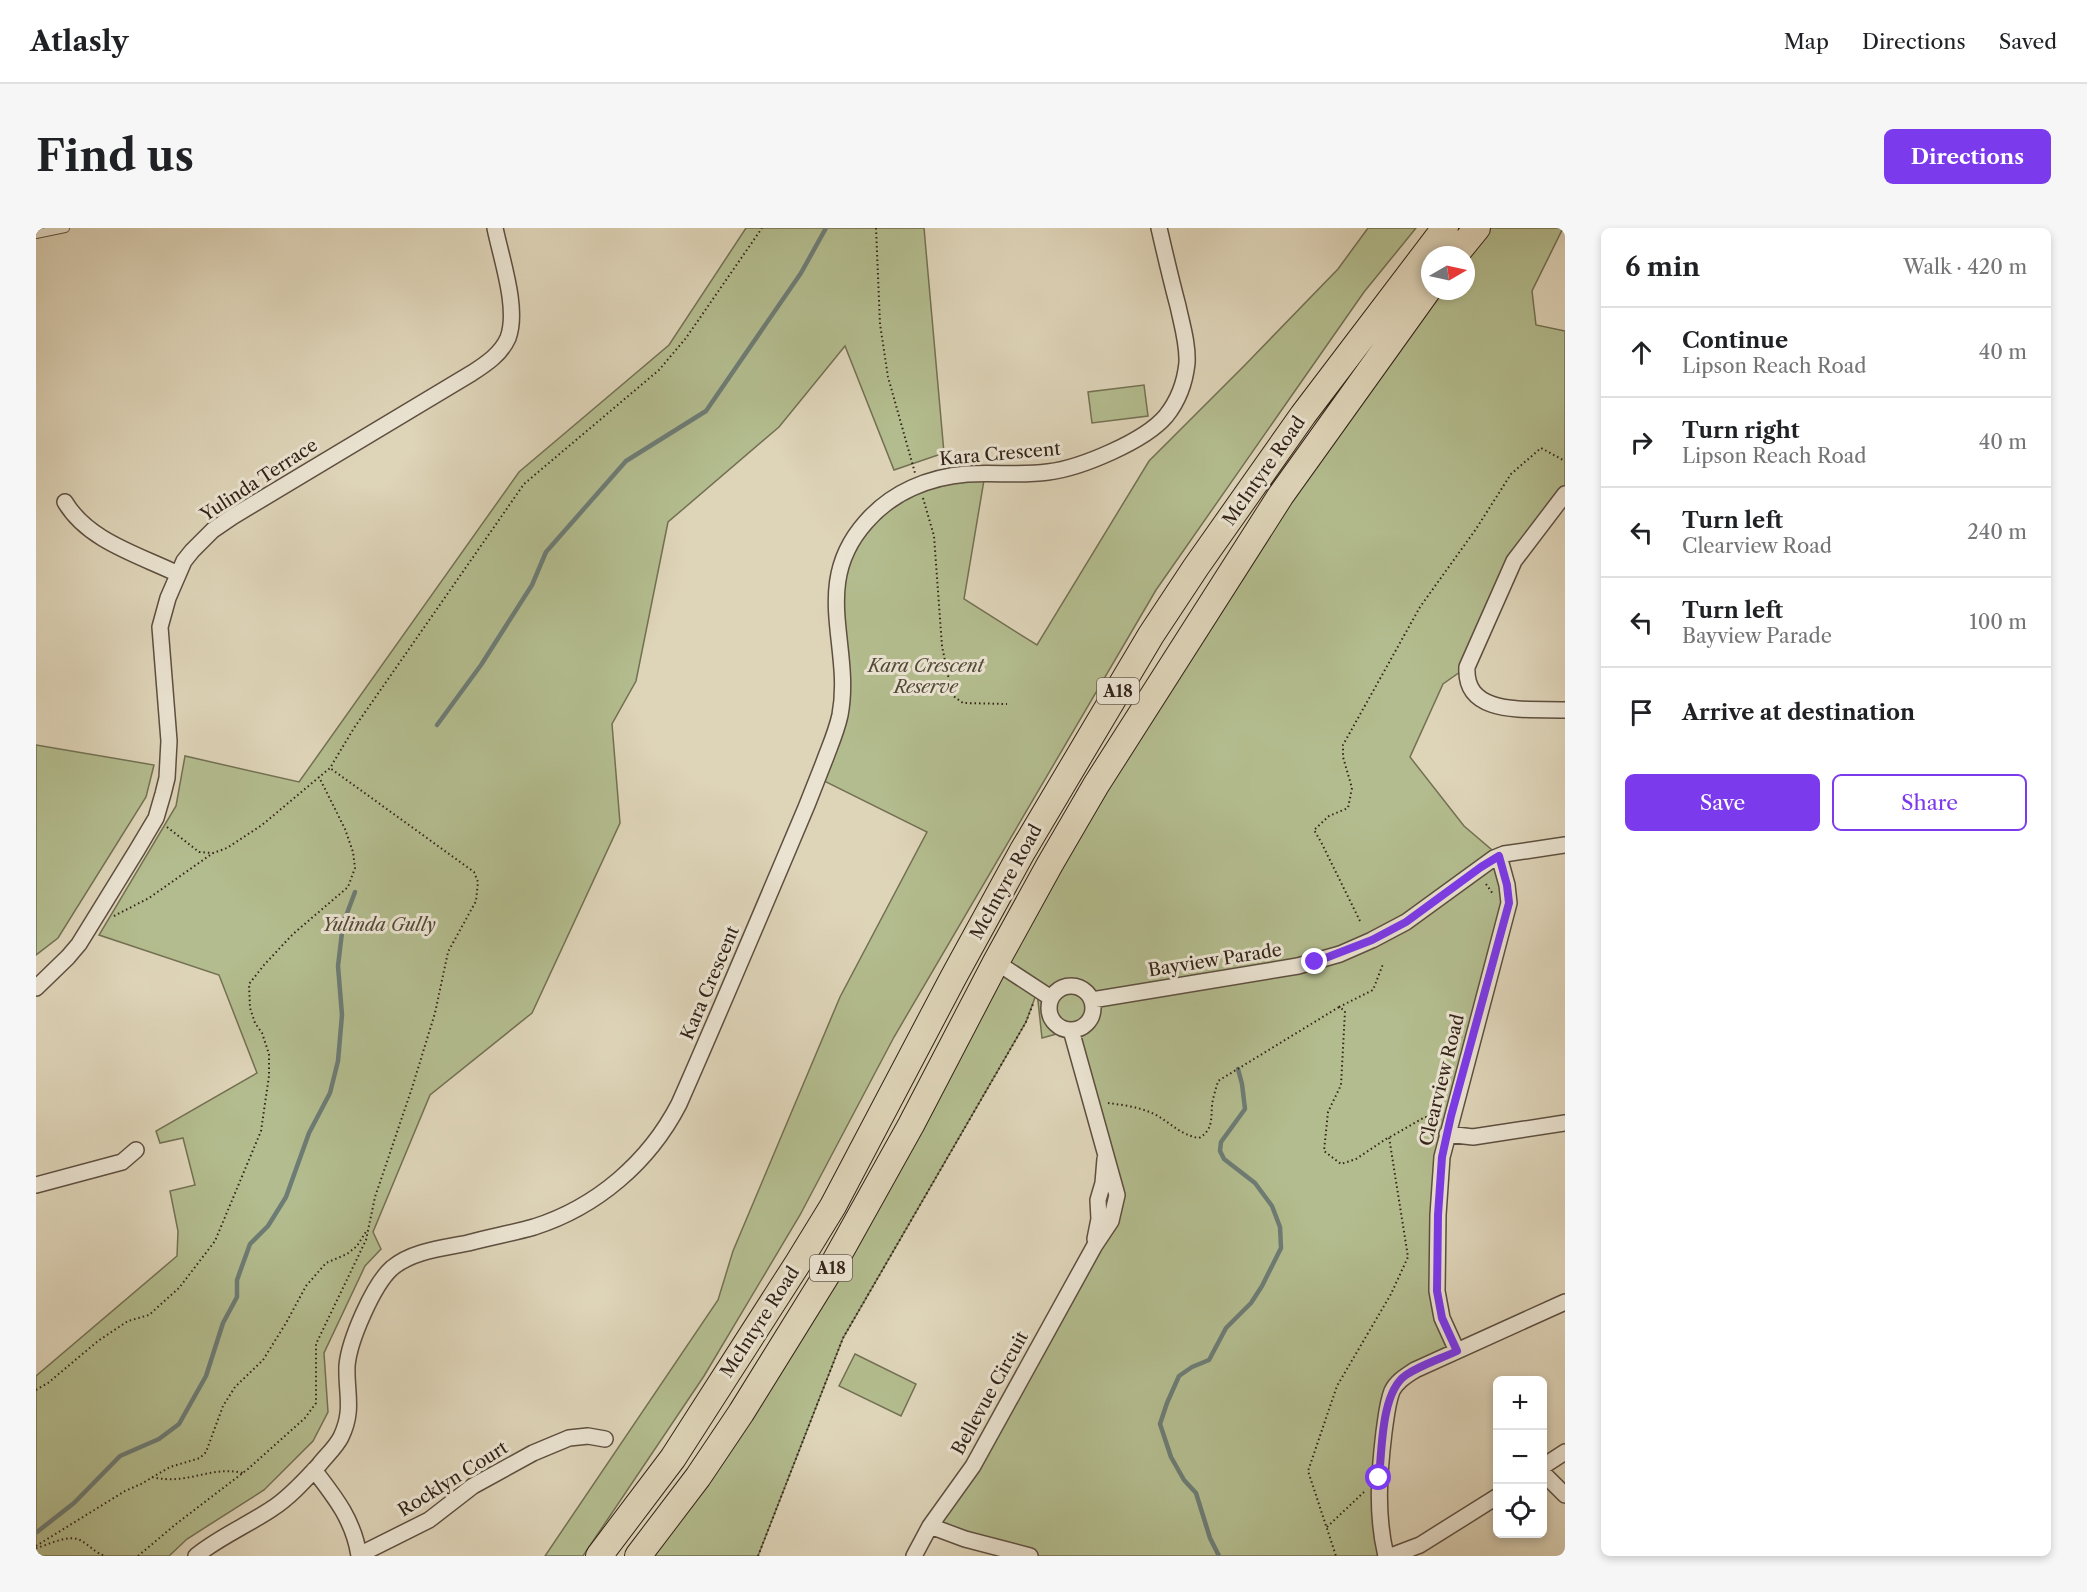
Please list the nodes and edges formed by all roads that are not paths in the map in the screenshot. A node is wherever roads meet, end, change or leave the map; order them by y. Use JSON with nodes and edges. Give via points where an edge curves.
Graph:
{"nodes":[{"id":1,"x":65,"y":228,"type":"edge"},
{"id":2,"x":495,"y":228,"type":"edge"},
{"id":3,"x":1159,"y":228,"type":"edge"},
{"id":4,"x":1445,"y":228,"type":"edge"},
{"id":5,"x":1477,"y":228,"type":"edge"},
{"id":6,"x":36,"y":234,"type":"edge"},
{"id":7,"x":1462,"y":246,"type":"edge"},
{"id":8,"x":1421,"y":300,"type":"edge"},
{"id":9,"x":1565,"y":494,"type":"edge"},
{"id":10,"x":64,"y":502,"type":"dead end"},
{"id":11,"x":178,"y":574,"type":"junction"},
{"id":12,"x":1565,"y":710,"type":"edge"},
{"id":13,"x":1565,"y":845,"type":"edge"},
{"id":14,"x":1499,"y":856,"type":"junction"},
{"id":15,"x":985,"y":918,"type":"junction"},
{"id":16,"x":996,"y":962,"type":"junction"},
{"id":17,"x":953,"y":978,"type":"junction"},
{"id":18,"x":36,"y":988,"type":"edge"},
{"id":19,"x":1045,"y":994,"type":"junction"},
{"id":20,"x":1092,"y":1000,"type":"junction"},
{"id":21,"x":1071,"y":1030,"type":"junction"},
{"id":22,"x":1565,"y":1123,"type":"edge"},
{"id":23,"x":1447,"y":1134,"type":"junction"},
{"id":24,"x":136,"y":1150,"type":"dead end"},
{"id":25,"x":36,"y":1185,"type":"edge"},
{"id":26,"x":1565,"y":1302,"type":"edge"},
{"id":27,"x":1457,"y":1351,"type":"junction"},
{"id":28,"x":605,"y":1439,"type":"dead end"},
{"id":29,"x":1565,"y":1452,"type":"edge"},
{"id":30,"x":1547,"y":1464,"type":"edge"},
{"id":31,"x":314,"y":1470,"type":"junction"},
{"id":32,"x":1547,"y":1477,"type":"edge"},
{"id":33,"x":1565,"y":1495,"type":"edge"},
{"id":34,"x":1493,"y":1499,"type":"edge"},
{"id":35,"x":930,"y":1526,"type":"junction"},
{"id":36,"x":196,"y":1556,"type":"edge"},
{"id":37,"x":359,"y":1556,"type":"edge"},
{"id":38,"x":599,"y":1556,"type":"edge"},
{"id":39,"x":638,"y":1556,"type":"edge"},
{"id":40,"x":914,"y":1556,"type":"edge"},
{"id":41,"x":1030,"y":1556,"type":"edge"},
{"id":42,"x":1386,"y":1556,"type":"edge"},
{"id":43,"x":1391,"y":1556,"type":"edge"}],
"edges":[{"from":1,"to":6,"type":"lane"},
{"from":2,"to":11,"type":"street","name":"Yulinda Terrace","via":[[511,314],[508,338],[494,358],[232,517],[192,551]]},
{"from":3,"to":31,"type":"street","name":"Kara Crescent","via":[[1187,348],[1185,374],[1173,406],[1147,432],[1080,465],[1031,474],[967,474],[927,481],[890,500],[865,522],[842,563],[835,597],[842,691],[837,726],[761,915],[680,1104],[664,1132],[626,1174],[566,1214],[518,1231],[407,1258],[391,1270],[373,1294],[351,1344],[347,1369],[350,1408],[345,1426],[339,1441]]},
{"from":4,"to":15,"type":"main road","name":"McIntyre Road","number":"A18","via":[[1303,416],[1196,567],[1151,635]]},
{"from":5,"to":7,"type":"main road"},
{"from":8,"to":16,"type":"main road","name":"McIntyre Road","number":"A18","via":[[1281,495],[1096,785]]},
{"from":9,"to":12,"type":"street","via":[[1514,561],[1467,667],[1466,679],[1470,689],[1487,703]]},
{"from":10,"to":11,"type":"street","via":[[77,519],[105,539]]},
{"from":11,"to":18,"type":"street","name":"Yulinda Terrace","via":[[160,627],[169,741],[167,778],[156,818],[79,944]]},
{"from":13,"to":14,"type":"street","name":"Bayview Parade"},
{"from":14,"to":20,"type":"street","name":"Bayview Parade","via":[[1406,922],[1340,954],[1298,966]]},
{"from":14,"to":23,"type":"street","name":"Clearview Road","via":[[1509,903]]},
{"from":15,"to":16,"type":"main road"},
{"from":15,"to":17,"type":"main road","name":"McIntyre Road","number":"A18"},
{"from":16,"to":17,"type":"main road"},
{"from":16,"to":19,"type":"street"},
{"from":16,"to":39,"type":"main road","name":"McIntyre Road","number":"A18","via":[[834,1263],[741,1413]]},
{"from":17,"to":38,"type":"main road","name":"McIntyre Road","number":"A18","via":[[849,1176],[798,1263],[673,1458]]},
{"from":19,"to":20,"type":"street","via":[[1069,985],[1086,991]]},
{"from":19,"to":21,"type":"street","via":[[1050,1018],[1058,1027]]},
{"from":20,"to":21,"type":"street","via":[[1092,1017],[1084,1027]]},
{"from":21,"to":35,"type":"street","name":"Bellevue Circuit","via":[[1118,1195],[1111,1221],[973,1466]]},
{"from":22,"to":23,"type":"street","via":[[1473,1137]]},
{"from":23,"to":27,"type":"street","name":"Clearview Road","via":[[1438,1215],[1437,1291],[1442,1318]]},
{"from":24,"to":25,"type":"street","via":[[122,1162]]},
{"from":26,"to":27,"type":"street"},
{"from":27,"to":42,"type":"street","via":[[1405,1376],[1393,1390],[1379,1478],[1379,1521]]},
{"from":28,"to":37,"type":"street","name":"Rocklyn Court","via":[[569,1438],[533,1453],[473,1485],[429,1520]]},
{"from":29,"to":30,"type":"street"},
{"from":31,"to":36,"type":"street","name":"Kara Crescent","via":[[274,1507]]},
{"from":31,"to":37,"type":"street","via":[[346,1513]]},
{"from":32,"to":33,"type":"street"},
{"from":34,"to":43,"type":"street","via":[[1420,1545]]},
{"from":35,"to":40,"type":"street","name":"Bellevue Circuit"},
{"from":35,"to":41,"type":"street"}]}
